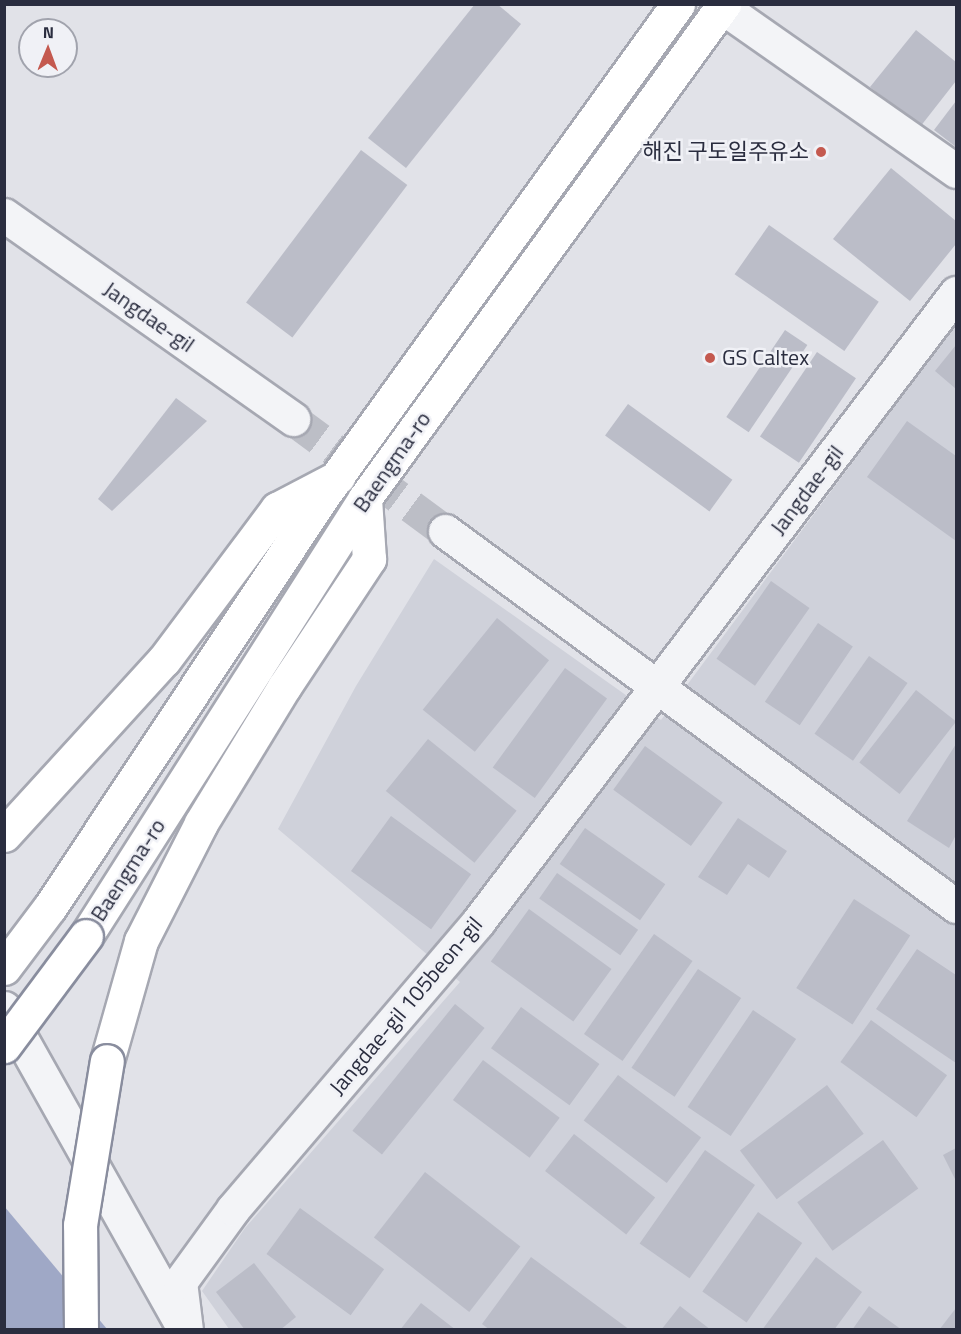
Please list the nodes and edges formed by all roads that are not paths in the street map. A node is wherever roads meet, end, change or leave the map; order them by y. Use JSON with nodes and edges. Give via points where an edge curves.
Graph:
{"nodes":[{"id":1,"x":678,"y":4,"type":"edge"},
{"id":2,"x":723,"y":6,"type":"edge"},
{"id":3,"x":957,"y":171,"type":"edge"},
{"id":4,"x":4,"y":215,"type":"edge"},
{"id":5,"x":957,"y":293,"type":"edge"},
{"id":6,"x":292,"y":419,"type":"tunnel mouth"},
{"id":7,"x":338,"y":477,"type":"junction"},
{"id":8,"x":365,"y":498,"type":"junction"},
{"id":9,"x":445,"y":531,"type":"tunnel mouth"},
{"id":10,"x":657,"y":687,"type":"junction"},
{"id":11,"x":4,"y":835,"type":"edge"},
{"id":12,"x":957,"y":906,"type":"edge"},
{"id":13,"x":4,"y":968,"type":"edge"},
{"id":14,"x":4,"y":1008,"type":"edge"},
{"id":15,"x":4,"y":1046,"type":"edge"},
{"id":16,"x":81,"y":1329,"type":"edge"},
{"id":17,"x":185,"y":1329,"type":"edge"}],
"edges":[{"from":1,"to":7,"type":"main road","name":"Baengma-ro"},
{"from":2,"to":3,"type":"street"},
{"from":2,"to":8,"type":"main road","name":"Baengma-ro"},
{"from":4,"to":6,"type":"street","name":"Jangdae-gil"},
{"from":5,"to":10,"type":"street","name":"Jangdae-gil"},
{"from":7,"to":11,"type":"main road","via":[[277,509],[164,660]]},
{"from":7,"to":13,"type":"main road","name":"Baengma-ro","via":[[50,907]]},
{"from":8,"to":15,"type":"main road","name":"Baengma-ro","bridge":true,"via":[[86,936]]},
{"from":8,"to":16,"type":"main road","bridge":true,"via":[[369,559],[201,823],[141,941],[107,1061],[80,1225]]},
{"from":9,"to":10,"type":"street"},
{"from":10,"to":12,"type":"street"},
{"from":10,"to":17,"type":"street","name":"Jangdae-gil 105beon-gil","via":[[478,922],[226,1218],[180,1282]]},
{"from":14,"to":17,"type":"street"}]}
